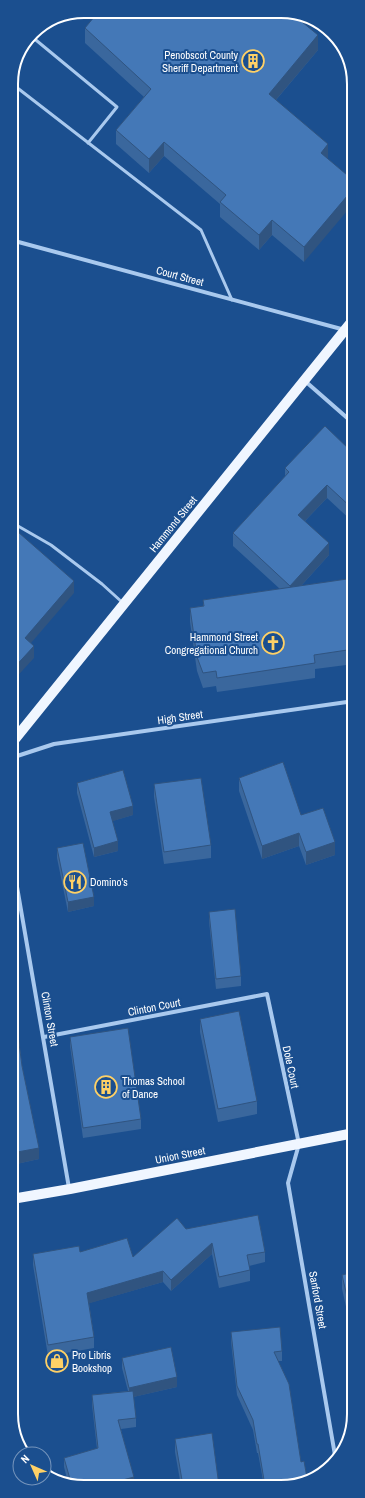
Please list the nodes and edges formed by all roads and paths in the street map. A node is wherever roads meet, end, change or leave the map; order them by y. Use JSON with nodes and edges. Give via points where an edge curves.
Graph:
{"nodes":[{"id":1,"x":35,"y":40,"type":"edge"},
{"id":2,"x":18,"y":88,"type":"edge"},
{"id":3,"x":88,"y":143,"type":"junction"},
{"id":4,"x":18,"y":242,"type":"edge"},
{"id":5,"x":232,"y":300,"type":"junction"},
{"id":6,"x":347,"y":328,"type":"edge"},
{"id":7,"x":345,"y":330,"type":"junction"},
{"id":8,"x":305,"y":380,"type":"junction"},
{"id":9,"x":347,"y":417,"type":"edge"},
{"id":10,"x":18,"y":526,"type":"edge"},
{"id":11,"x":124,"y":604,"type":"junction"},
{"id":12,"x":347,"y":702,"type":"edge"},
{"id":13,"x":18,"y":735,"type":"edge"},
{"id":14,"x":18,"y":756,"type":"edge"},
{"id":15,"x":18,"y":891,"type":"edge"},
{"id":16,"x":267,"y":994,"type":"joint"},
{"id":17,"x":44,"y":1037,"type":"junction"},
{"id":18,"x":347,"y":1134,"type":"edge"},
{"id":19,"x":299,"y":1144,"type":"junction"},
{"id":20,"x":70,"y":1189,"type":"junction"},
{"id":21,"x":18,"y":1198,"type":"edge"},
{"id":22,"x":335,"y":1452,"type":"edge"}],
"edges":[{"from":1,"to":3,"type":"lane","via":[[117,107]]},
{"from":2,"to":3,"type":"lane"},
{"from":3,"to":5,"type":"lane","via":[[201,230]]},
{"from":4,"to":5,"type":"street","name":"Court Street"},
{"from":5,"to":7,"type":"street","name":"Court Street"},
{"from":6,"to":7,"type":"main road","name":"Hammond Street"},
{"from":7,"to":8,"type":"main road","name":"Hammond Street"},
{"from":8,"to":9,"type":"street"},
{"from":8,"to":11,"type":"main road","name":"Hammond Street"},
{"from":10,"to":11,"type":"lane","via":[[51,545]]},
{"from":11,"to":13,"type":"main road","name":"Hammond Street"},
{"from":12,"to":14,"type":"street","name":"High Street","via":[[54,744]]},
{"from":15,"to":17,"type":"street","name":"Clinton Street"},
{"from":16,"to":17,"type":"street","name":"Clinton Court"},
{"from":16,"to":19,"type":"street","name":"Dole Court"},
{"from":17,"to":20,"type":"street","name":"Clinton Street"},
{"from":18,"to":19,"type":"main road","name":"Union Street"},
{"from":19,"to":20,"type":"main road","name":"Union Street"},
{"from":19,"to":22,"type":"street","name":"Sanford Street","via":[[288,1182]]},
{"from":20,"to":21,"type":"main road","name":"Union Street"}]}
